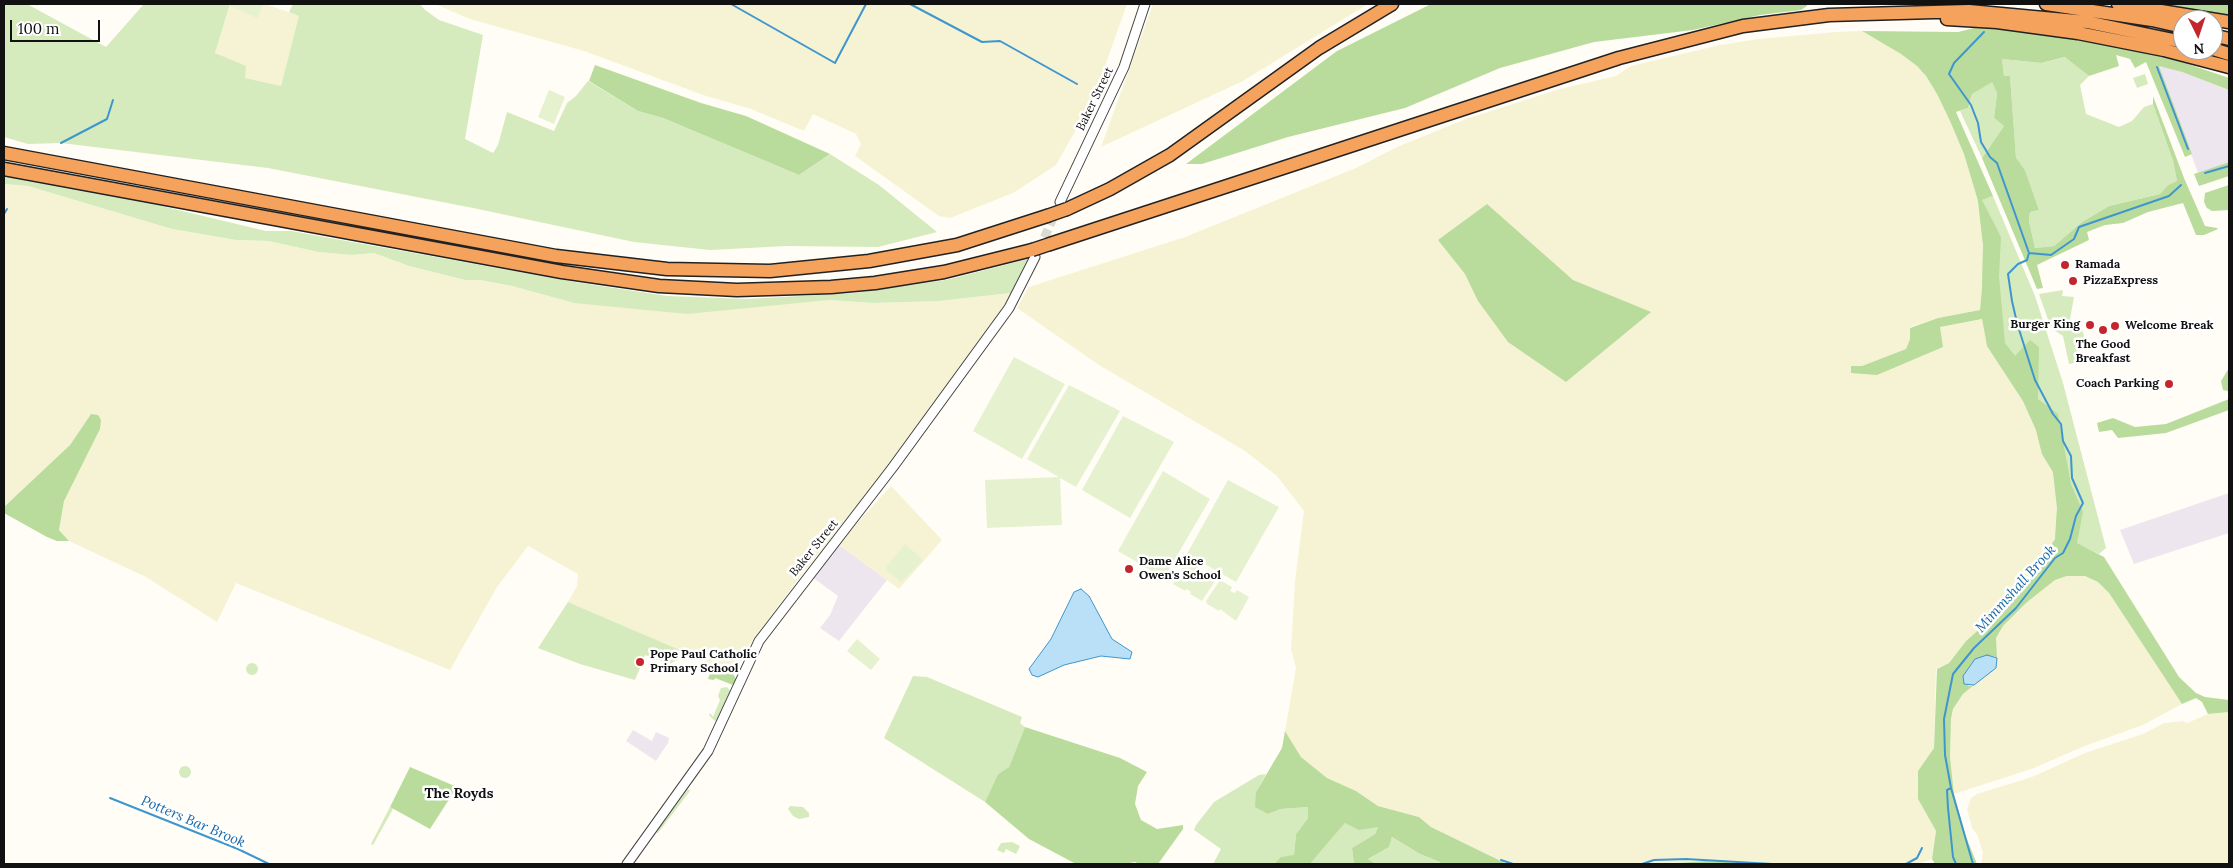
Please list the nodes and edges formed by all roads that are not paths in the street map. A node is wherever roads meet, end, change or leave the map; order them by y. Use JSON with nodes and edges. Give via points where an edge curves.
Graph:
{"nodes":[{"id":1,"x":1145,"y":4,"type":"edge"},
{"id":2,"x":1392,"y":4,"type":"edge"},
{"id":3,"x":2046,"y":4,"type":"edge"},
{"id":4,"x":2118,"y":4,"type":"edge"},
{"id":5,"x":2229,"y":22,"type":"edge"},
{"id":6,"x":2173,"y":25,"type":"edge"},
{"id":7,"x":1732,"y":30,"type":"junction"},
{"id":8,"x":2173,"y":40,"type":"edge"},
{"id":9,"x":2229,"y":68,"type":"edge"},
{"id":10,"x":4,"y":153,"type":"edge"},
{"id":11,"x":4,"y":169,"type":"edge"},
{"id":12,"x":1063,"y":205,"type":"junction"},
{"id":13,"x":1034,"y":253,"type":"junction"},
{"id":14,"x":627,"y":864,"type":"edge"}],
"edges":[{"from":1,"to":12,"type":"street","name":"Baker Street","via":[[1124,67]]},
{"from":2,"to":12,"type":"highway","via":[[1319,48],[1170,155],[1110,189]]},
{"from":3,"to":6,"type":"highway"},
{"from":4,"to":5,"type":"highway"},
{"from":7,"to":8,"type":"highway","via":[[1828,15],[1969,11],[2086,22]]},
{"from":7,"to":9,"type":"highway","via":[[1744,32],[1805,23],[1936,18],[1997,22],[2155,48]]},
{"from":7,"to":13,"type":"highway","bridge":true,"via":[[1610,61],[1050,244]]},
{"from":10,"to":12,"type":"highway","bridge":true,"via":[[556,256],[674,270],[770,271],[869,261],[957,244],[1047,216]]},
{"from":11,"to":13,"type":"highway","via":[[562,272],[659,286],[752,290],[830,287],[944,272]]},
{"from":13,"to":14,"type":"street","name":"Baker Street","via":[[1020,289],[1003,316],[878,488],[759,641],[708,751]]}]}
